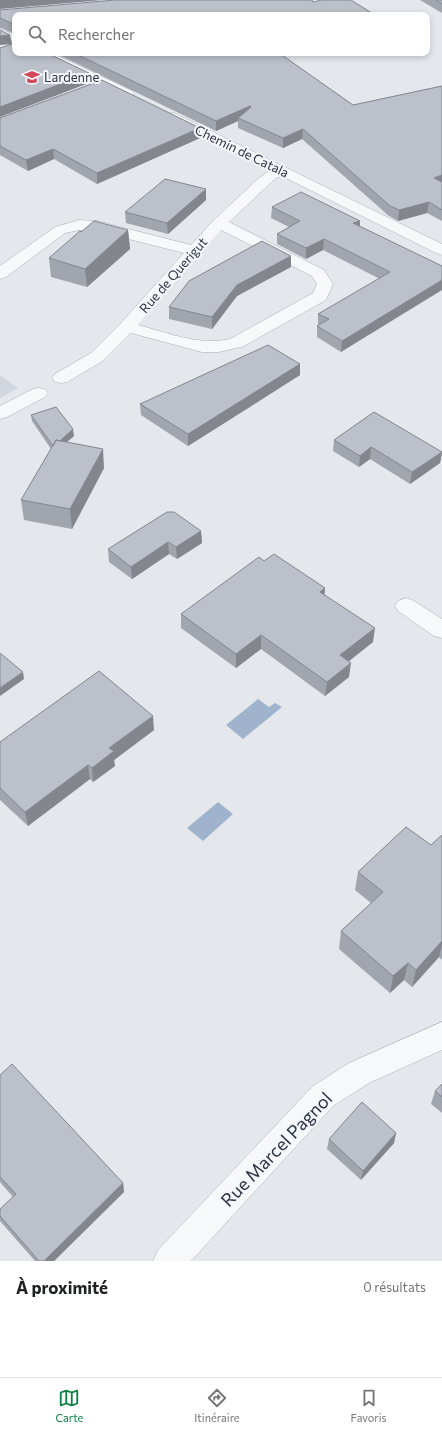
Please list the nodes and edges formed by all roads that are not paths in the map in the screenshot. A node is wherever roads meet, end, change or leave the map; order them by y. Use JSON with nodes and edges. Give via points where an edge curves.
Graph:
{"nodes":[{"id":1,"x":0,"y":33,"type":"edge"},
{"id":2,"x":12,"y":39,"type":"edge"},
{"id":3,"x":48,"y":56,"type":"edge"},
{"id":4,"x":105,"y":83,"type":"junction"},
{"id":5,"x":91,"y":89,"type":"edge"},
{"id":6,"x":141,"y":101,"type":"edge"},
{"id":7,"x":162,"y":111,"type":"edge"},
{"id":8,"x":282,"y":170,"type":"junction"},
{"id":9,"x":219,"y":223,"type":"junction"},
{"id":10,"x":442,"y":250,"type":"edge"},
{"id":11,"x":194,"y":251,"type":"junction"},
{"id":12,"x":0,"y":274,"type":"edge"},
{"id":13,"x":127,"y":327,"type":"junction"},
{"id":14,"x":61,"y":378,"type":"dead end"},
{"id":15,"x":39,"y":393,"type":"dead end"},
{"id":16,"x":0,"y":414,"type":"edge"},
{"id":17,"x":406,"y":606,"type":"dead end"},
{"id":18,"x":442,"y":630,"type":"edge"},
{"id":19,"x":442,"y":1036,"type":"edge"},
{"id":20,"x":169,"y":1261,"type":"edge"}],
"edges":[{"from":1,"to":2,"type":"street"},
{"from":3,"to":4,"type":"street"},
{"from":4,"to":5,"type":"street"},
{"from":4,"to":6,"type":"street"},
{"from":7,"to":8,"type":"street","name":"Chemin de Catala"},
{"from":8,"to":9,"type":"street","name":"Rue de Querigut","via":[[263,182]]},
{"from":8,"to":10,"type":"street","name":"Chemin de Catala"},
{"from":9,"to":11,"type":"street","name":"Rue de Querigut"},
{"from":9,"to":13,"type":"street","name":"Rue de Querigut","via":[[318,273],[325,284],[320,296],[236,343],[220,347],[202,347]]},
{"from":11,"to":12,"type":"street","via":[[97,226],[79,225],[60,230]]},
{"from":11,"to":13,"type":"street","name":"Rue de Querigut"},
{"from":13,"to":14,"type":"street","name":"Rue de Querigut","via":[[98,357]]},
{"from":15,"to":16,"type":"street"},
{"from":17,"to":18,"type":"street"},
{"from":19,"to":20,"type":"street","name":"Rue Marcel Pagnol","via":[[359,1073],[323,1096]]}]}
